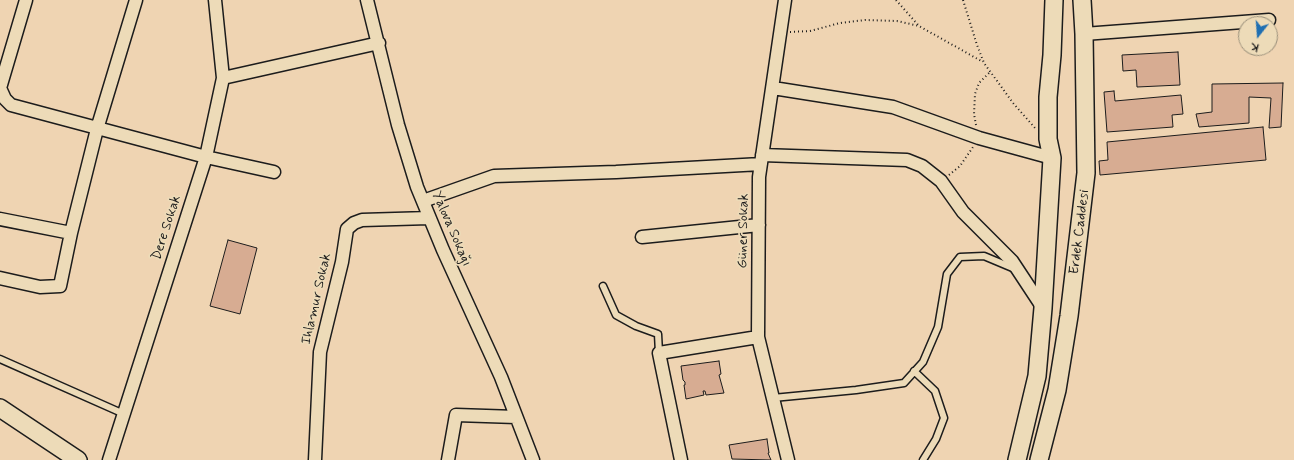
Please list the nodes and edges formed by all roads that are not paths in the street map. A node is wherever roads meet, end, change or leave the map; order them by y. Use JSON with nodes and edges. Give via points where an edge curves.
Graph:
{"nodes":[{"id":1,"x":26,"y":0,"type":"edge"},
{"id":2,"x":136,"y":0,"type":"edge"},
{"id":3,"x":215,"y":0,"type":"edge"},
{"id":4,"x":367,"y":0,"type":"edge"},
{"id":5,"x":785,"y":0,"type":"edge"},
{"id":6,"x":1054,"y":0,"type":"edge"},
{"id":7,"x":1082,"y":0,"type":"edge"},
{"id":8,"x":1238,"y":22,"type":"edge"},
{"id":9,"x":1084,"y":34,"type":"junction"},
{"id":10,"x":379,"y":43,"type":"junction"},
{"id":11,"x":223,"y":78,"type":"junction"},
{"id":12,"x":773,"y":88,"type":"junction"},
{"id":13,"x":97,"y":129,"type":"junction"},
{"id":14,"x":206,"y":157,"type":"junction"},
{"id":15,"x":1052,"y":158,"type":"junction"},
{"id":16,"x":762,"y":160,"type":"junction"},
{"id":17,"x":274,"y":172,"type":"dead end"},
{"id":18,"x":423,"y":201,"type":"junction"},
{"id":19,"x":429,"y":218,"type":"junction"},
{"id":20,"x":0,"y":219,"type":"edge"},
{"id":21,"x":759,"y":225,"type":"junction"},
{"id":22,"x":71,"y":233,"type":"junction"},
{"id":23,"x":642,"y":237,"type":"dead end"},
{"id":24,"x":1020,"y":271,"type":"junction"},
{"id":25,"x":0,"y":278,"type":"edge"},
{"id":26,"x":603,"y":286,"type":"dead end"},
{"id":27,"x":1043,"y":308,"type":"junction"},
{"id":28,"x":758,"y":337,"type":"junction"},
{"id":29,"x":659,"y":353,"type":"junction"},
{"id":30,"x":0,"y":359,"type":"edge"},
{"id":31,"x":914,"y":372,"type":"junction"},
{"id":32,"x":773,"y":398,"type":"junction"},
{"id":33,"x":0,"y":408,"type":"edge"},
{"id":34,"x":124,"y":414,"type":"junction"},
{"id":35,"x":516,"y":417,"type":"junction"},
{"id":36,"x":78,"y":460,"type":"edge"},
{"id":37,"x":109,"y":460,"type":"edge"},
{"id":38,"x":315,"y":460,"type":"edge"},
{"id":39,"x":448,"y":460,"type":"edge"},
{"id":40,"x":533,"y":460,"type":"edge"},
{"id":41,"x":681,"y":460,"type":"edge"},
{"id":42,"x":788,"y":460,"type":"edge"},
{"id":43,"x":923,"y":460,"type":"edge"},
{"id":44,"x":1017,"y":460,"type":"edge"},
{"id":45,"x":1039,"y":460,"type":"edge"}],
"edges":[{"from":1,"to":13,"type":"street","via":[[0,88],[5,99],[15,107]]},
{"from":2,"to":13,"type":"street"},
{"from":3,"to":11,"type":"street","name":"Dere Sokak"},
{"from":4,"to":10,"type":"street","name":"Yalova Sokağı"},
{"from":5,"to":12,"type":"street","name":"Güner Sokak"},
{"from":6,"to":15,"type":"street","via":[[1048,97],[1048,139]]},
{"from":7,"to":9,"type":"street","name":"Erdek Caddesi"},
{"from":8,"to":9,"type":"street"},
{"from":9,"to":45,"type":"street","name":"Erdek Caddesi","via":[[1085,188],[1057,390]]},
{"from":10,"to":11,"type":"street"},
{"from":10,"to":18,"type":"street","name":"Yalova Sokağı","via":[[402,140]]},
{"from":11,"to":14,"type":"street","name":"Dere Sokak"},
{"from":12,"to":15,"type":"street","via":[[893,108],[979,138]]},
{"from":12,"to":16,"type":"street","name":"Güner Sokak"},
{"from":13,"to":14,"type":"street"},
{"from":13,"to":22,"type":"street"},
{"from":14,"to":17,"type":"street"},
{"from":14,"to":34,"type":"street","name":"Dere Sokak"},
{"from":15,"to":27,"type":"street"},
{"from":16,"to":18,"type":"street","via":[[616,172],[494,176]]},
{"from":16,"to":21,"type":"street","name":"Güner Sokak"},
{"from":16,"to":24,"type":"street","via":[[907,160],[922,166],[939,179],[963,212],[1005,252]]},
{"from":18,"to":19,"type":"street","name":"Yalova Sokağı"},
{"from":19,"to":35,"type":"street","name":"Yalova Sokağı","via":[[501,376]]},
{"from":19,"to":38,"type":"street","name":"Ihlamur Sokak","via":[[362,220],[348,229],[320,352]]},
{"from":20,"to":22,"type":"street"},
{"from":21,"to":23,"type":"street"},
{"from":21,"to":28,"type":"street","name":"Güner Sokak"},
{"from":22,"to":25,"type":"street","via":[[60,286],[40,287]]},
{"from":24,"to":27,"type":"street"},
{"from":24,"to":31,"type":"lane","via":[[984,256],[960,257],[947,274],[938,327],[922,362]]},
{"from":26,"to":29,"type":"lane","via":[[616,315],[658,334]]},
{"from":27,"to":44,"type":"street","via":[[1037,376]]},
{"from":28,"to":29,"type":"street"},
{"from":28,"to":32,"type":"street","name":"Güner Sokak"},
{"from":29,"to":41,"type":"street"},
{"from":30,"to":34,"type":"lane"},
{"from":31,"to":32,"type":"lane","via":[[904,383]]},
{"from":31,"to":43,"type":"lane","via":[[935,391],[944,418],[936,440]]},
{"from":32,"to":42,"type":"street","name":"Güner Sokak"},
{"from":33,"to":36,"type":"street"},
{"from":34,"to":37,"type":"street","name":"Dere Sokak"},
{"from":35,"to":39,"type":"street","via":[[456,415]]},
{"from":35,"to":40,"type":"street","name":"Yalova Sokağı"}]}
